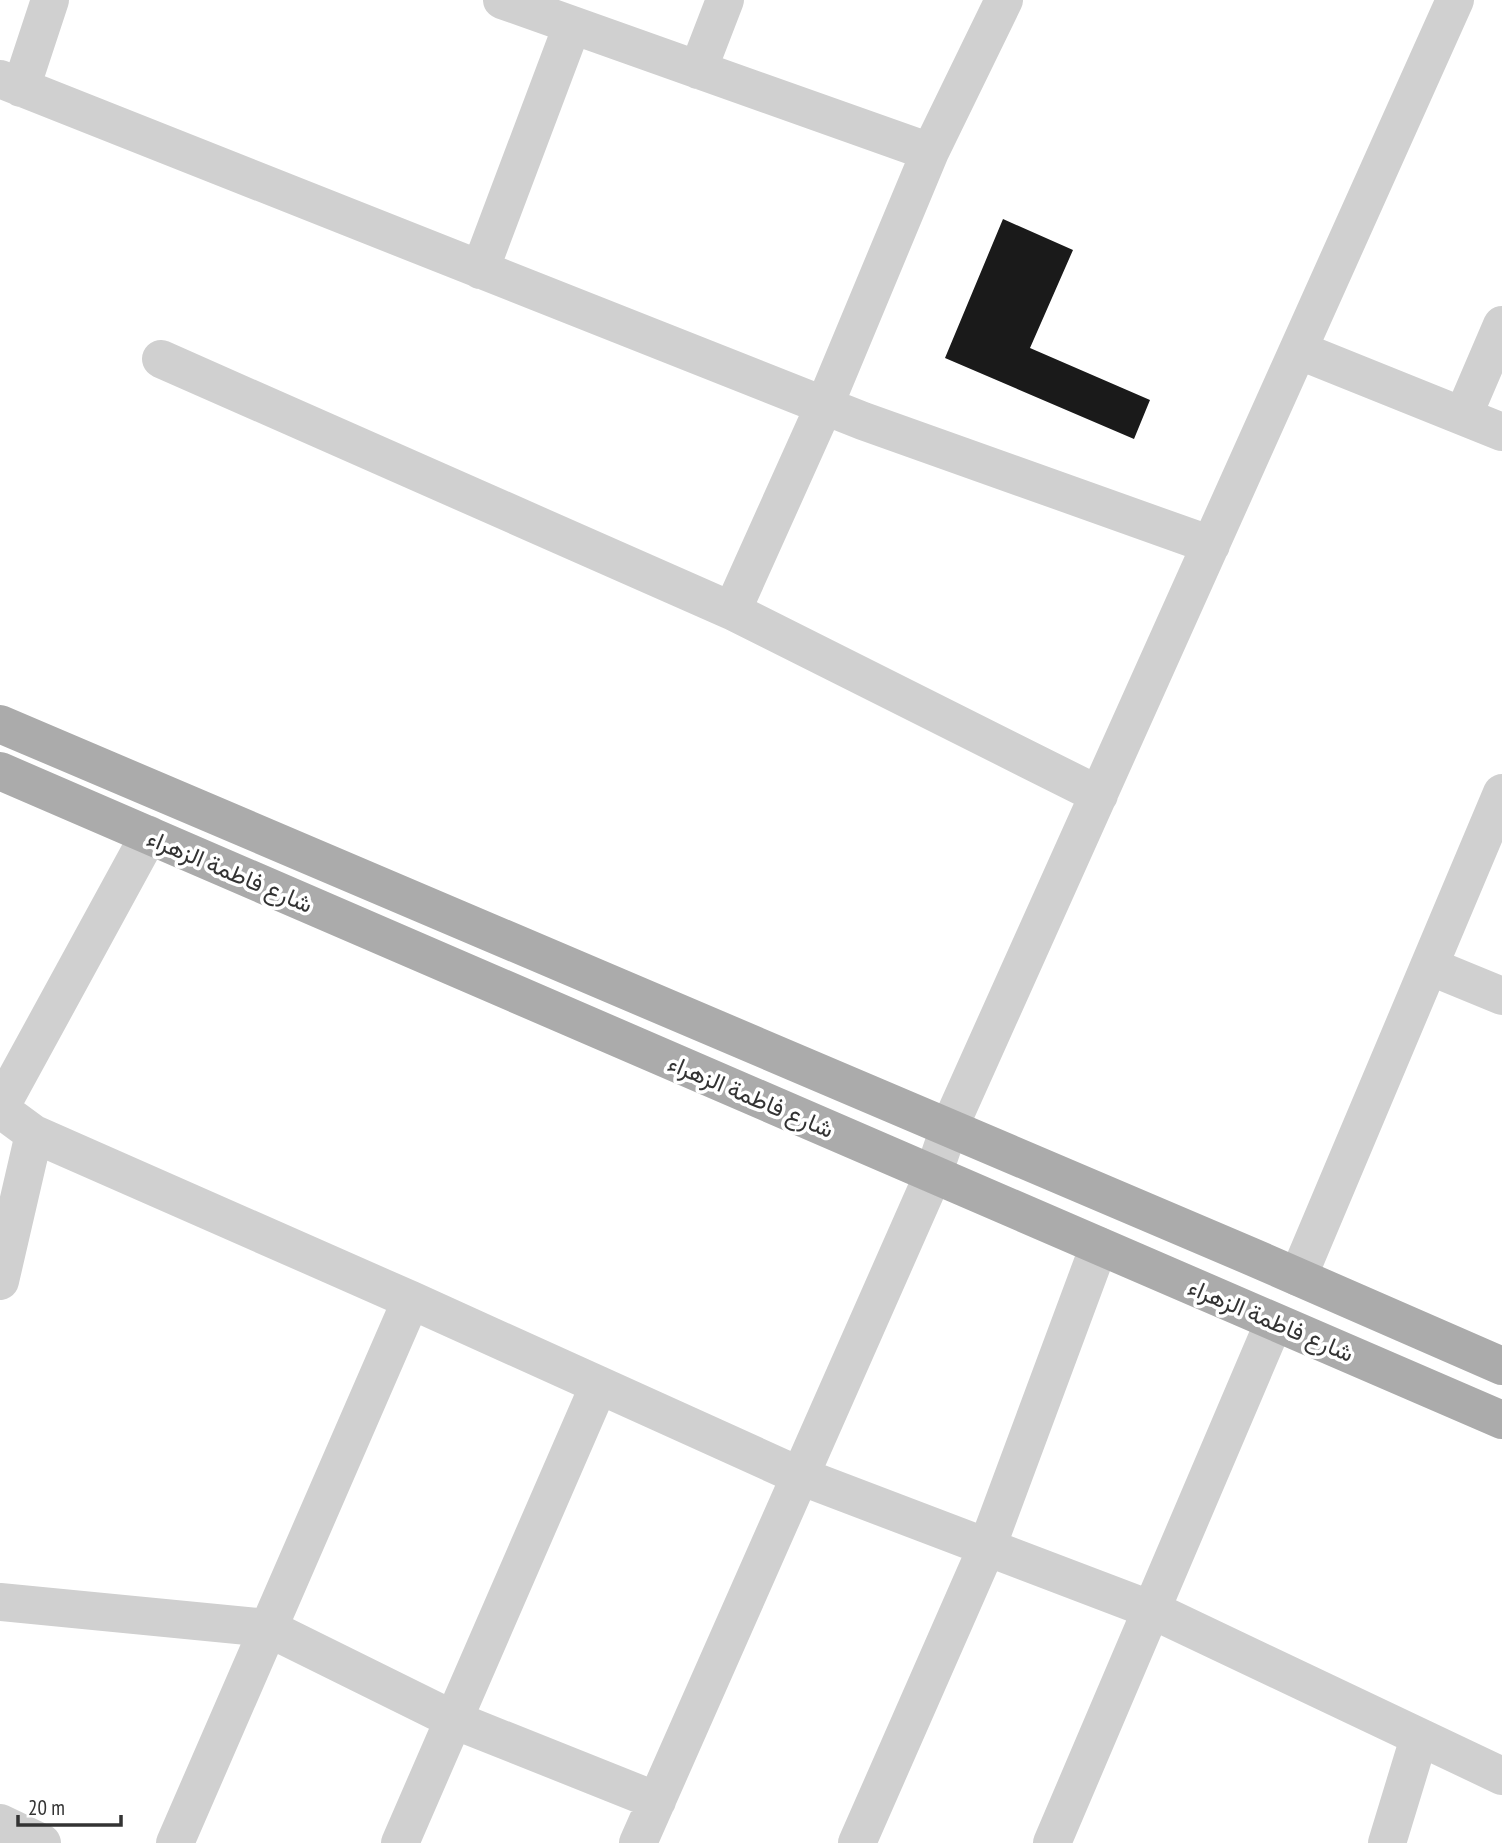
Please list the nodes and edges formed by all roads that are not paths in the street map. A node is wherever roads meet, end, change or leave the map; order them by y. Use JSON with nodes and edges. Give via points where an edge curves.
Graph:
{"nodes":[{"id":1,"x":50,"y":0,"type":"edge"},
{"id":2,"x":502,"y":0,"type":"edge"},
{"id":3,"x":725,"y":0,"type":"edge"},
{"id":4,"x":1004,"y":0,"type":"edge"},
{"id":5,"x":1455,"y":0,"type":"edge"},
{"id":6,"x":572,"y":26,"type":"junction"},
{"id":7,"x":698,"y":70,"type":"junction"},
{"id":8,"x":10,"y":84,"type":"edge"},
{"id":9,"x":930,"y":152,"type":"junction"},
{"id":10,"x":480,"y":270,"type":"junction"},
{"id":11,"x":1502,"y":325,"type":"edge"},
{"id":12,"x":1298,"y":350,"type":"junction"},
{"id":13,"x":161,"y":359,"type":"dead end"},
{"id":14,"x":825,"y":404,"type":"junction"},
{"id":15,"x":1463,"y":416,"type":"junction"},
{"id":16,"x":1502,"y":432,"type":"edge"},
{"id":17,"x":1211,"y":545,"type":"junction"},
{"id":18,"x":732,"y":611,"type":"junction"},
{"id":19,"x":0,"y":724,"type":"edge"},
{"id":20,"x":0,"y":771,"type":"edge"},
{"id":21,"x":1502,"y":793,"type":"edge"},
{"id":22,"x":1099,"y":795,"type":"junction"},
{"id":23,"x":149,"y":835,"type":"junction"},
{"id":24,"x":1429,"y":966,"type":"junction"},
{"id":25,"x":1502,"y":996,"type":"edge"},
{"id":26,"x":0,"y":1108,"type":"edge"},
{"id":27,"x":949,"y":1128,"type":"junction"},
{"id":28,"x":34,"y":1134,"type":"junction"},
{"id":29,"x":933,"y":1175,"type":"junction"},
{"id":30,"x":1099,"y":1246,"type":"junction"},
{"id":31,"x":1250,"y":1256,"type":"junction"},
{"id":32,"x":1298,"y":1277,"type":"junction"},
{"id":33,"x":0,"y":1281,"type":"edge"},
{"id":34,"x":411,"y":1300,"type":"junction"},
{"id":35,"x":1229,"y":1302,"type":"junction"},
{"id":36,"x":1274,"y":1322,"type":"junction"},
{"id":37,"x":1502,"y":1366,"type":"edge"},
{"id":38,"x":600,"y":1385,"type":"junction"},
{"id":39,"x":1502,"y":1420,"type":"edge"},
{"id":40,"x":800,"y":1476,"type":"junction"},
{"id":41,"x":987,"y":1547,"type":"junction"},
{"id":42,"x":0,"y":1602,"type":"edge"},
{"id":43,"x":1152,"y":1610,"type":"junction"},
{"id":44,"x":268,"y":1628,"type":"junction"},
{"id":45,"x":454,"y":1720,"type":"junction"},
{"id":46,"x":1419,"y":1738,"type":"junction"},
{"id":47,"x":1502,"y":1776,"type":"edge"},
{"id":48,"x":657,"y":1801,"type":"junction"},
{"id":49,"x":0,"y":1823,"type":"edge"},
{"id":50,"x":42,"y":1843,"type":"edge"},
{"id":51,"x":175,"y":1843,"type":"edge"},
{"id":52,"x":400,"y":1843,"type":"edge"},
{"id":53,"x":638,"y":1843,"type":"edge"},
{"id":54,"x":857,"y":1843,"type":"edge"},
{"id":55,"x":1052,"y":1843,"type":"edge"},
{"id":56,"x":1387,"y":1843,"type":"edge"}],
"edges":[{"from":1,"to":8,"type":"street"},
{"from":2,"to":6,"type":"street"},
{"from":3,"to":7,"type":"street"},
{"from":4,"to":9,"type":"street"},
{"from":5,"to":12,"type":"street"},
{"from":6,"to":7,"type":"street"},
{"from":6,"to":10,"type":"street"},
{"from":7,"to":9,"type":"street"},
{"from":8,"to":10,"type":"street"},
{"from":9,"to":14,"type":"street"},
{"from":10,"to":14,"type":"street"},
{"from":11,"to":15,"type":"street"},
{"from":12,"to":15,"type":"street"},
{"from":12,"to":17,"type":"street"},
{"from":13,"to":18,"type":"street"},
{"from":14,"to":17,"type":"street"},
{"from":14,"to":18,"type":"street"},
{"from":15,"to":16,"type":"street"},
{"from":17,"to":22,"type":"street"},
{"from":18,"to":22,"type":"street"},
{"from":19,"to":27,"type":"main road","name":"شارع فاطمة الزهراء"},
{"from":20,"to":23,"type":"main road","name":"شارع فاطمة الزهراء"},
{"from":21,"to":24,"type":"street"},
{"from":22,"to":27,"type":"street"},
{"from":23,"to":26,"type":"street"},
{"from":23,"to":29,"type":"main road","name":"شارع فاطمة الزهراء"},
{"from":24,"to":25,"type":"street"},
{"from":24,"to":32,"type":"street"},
{"from":26,"to":28,"type":"street"},
{"from":27,"to":29,"type":"street"},
{"from":27,"to":31,"type":"main road","name":"شارع فاطمة الزهراء"},
{"from":28,"to":33,"type":"street"},
{"from":28,"to":34,"type":"street"},
{"from":29,"to":30,"type":"main road","name":"شارع فاطمة الزهراء"},
{"from":29,"to":40,"type":"street"},
{"from":30,"to":35,"type":"main road","name":"شارع فاطمة الزهراء"},
{"from":30,"to":41,"type":"street"},
{"from":31,"to":32,"type":"main road","name":"شارع فاطمة الزهراء"},
{"from":31,"to":35,"type":"main road"},
{"from":32,"to":37,"type":"main road","name":"شارع فاطمة الزهراء"},
{"from":34,"to":38,"type":"street"},
{"from":34,"to":44,"type":"street"},
{"from":35,"to":36,"type":"main road","name":"شارع فاطمة الزهراء"},
{"from":36,"to":39,"type":"main road","name":"شارع فاطمة الزهراء"},
{"from":36,"to":43,"type":"street"},
{"from":38,"to":40,"type":"street"},
{"from":38,"to":45,"type":"street"},
{"from":40,"to":41,"type":"street"},
{"from":40,"to":48,"type":"street"},
{"from":41,"to":43,"type":"street"},
{"from":41,"to":54,"type":"street"},
{"from":42,"to":44,"type":"street"},
{"from":43,"to":46,"type":"street"},
{"from":43,"to":55,"type":"street"},
{"from":44,"to":45,"type":"street"},
{"from":44,"to":51,"type":"street"},
{"from":45,"to":48,"type":"street"},
{"from":45,"to":52,"type":"street"},
{"from":46,"to":47,"type":"street"},
{"from":46,"to":56,"type":"street"},
{"from":48,"to":53,"type":"street"},
{"from":49,"to":50,"type":"street"}]}
